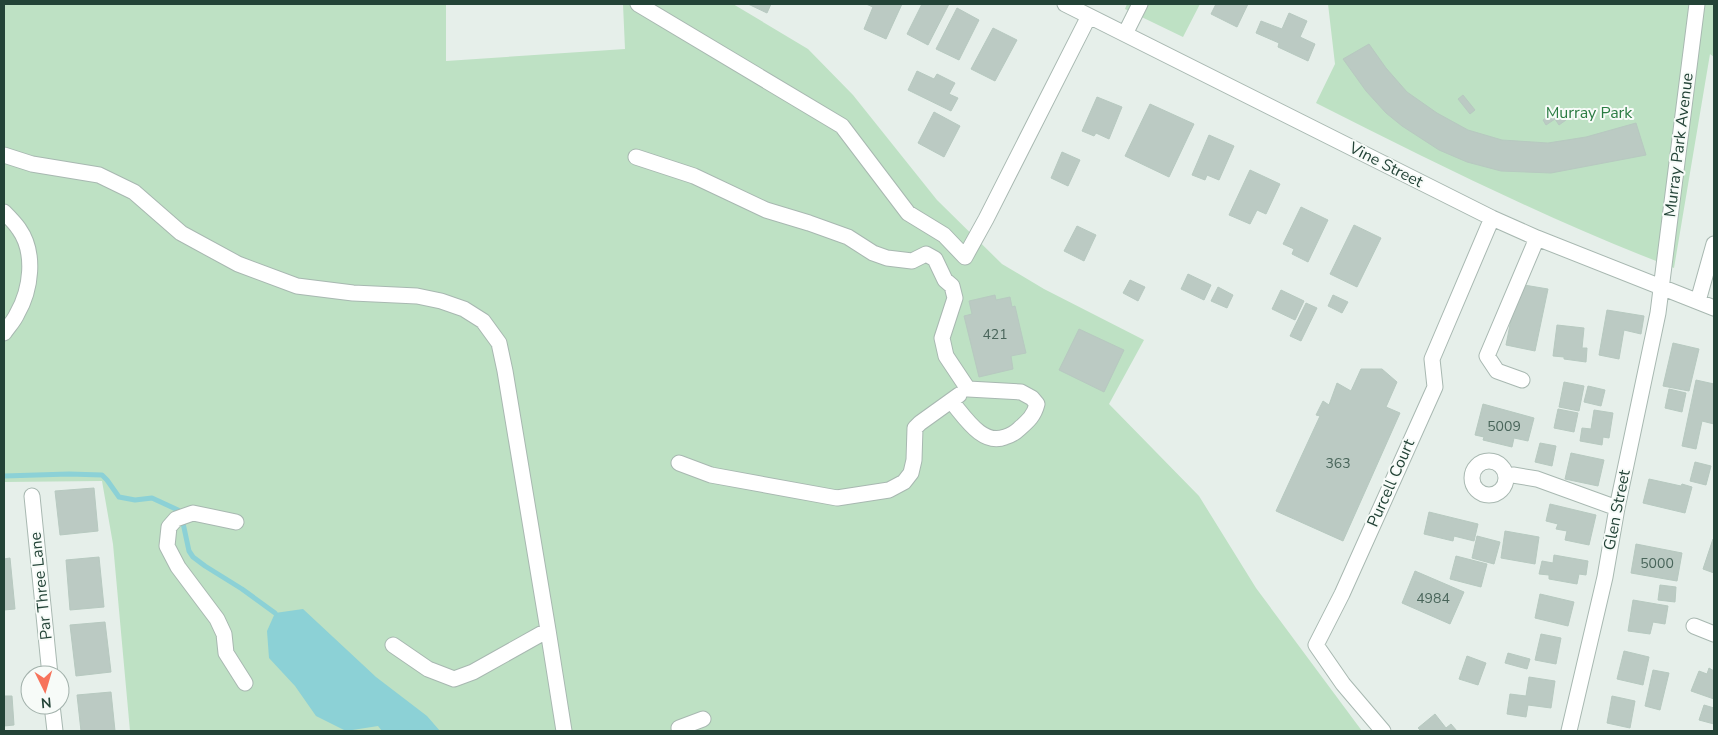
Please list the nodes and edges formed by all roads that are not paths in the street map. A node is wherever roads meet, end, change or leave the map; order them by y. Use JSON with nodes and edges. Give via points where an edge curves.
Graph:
{"nodes":[{"id":1,"x":638,"y":4,"type":"edge"},
{"id":2,"x":1065,"y":4,"type":"edge"},
{"id":3,"x":1140,"y":4,"type":"edge"},
{"id":4,"x":1697,"y":4,"type":"edge"},
{"id":5,"x":1089,"y":16,"type":"junction"},
{"id":6,"x":1125,"y":34,"type":"junction"},
{"id":7,"x":4,"y":155,"type":"edge"},
{"id":8,"x":636,"y":157,"type":"dead end"},
{"id":9,"x":4,"y":212,"type":"edge"},
{"id":10,"x":1492,"y":218,"type":"junction"},
{"id":11,"x":1537,"y":238,"type":"junction"},
{"id":12,"x":1714,"y":244,"type":"edge"},
{"id":13,"x":1660,"y":287,"type":"junction"},
{"id":14,"x":1698,"y":301,"type":"junction"},
{"id":15,"x":1714,"y":308,"type":"edge"},
{"id":16,"x":4,"y":333,"type":"edge"},
{"id":17,"x":1522,"y":380,"type":"dead end"},
{"id":18,"x":968,"y":389,"type":"junction"},
{"id":19,"x":951,"y":401,"type":"junction"},
{"id":20,"x":679,"y":463,"type":"dead end"},
{"id":21,"x":1506,"y":477,"type":"dead end"},
{"id":22,"x":32,"y":496,"type":"dead end"},
{"id":23,"x":1616,"y":508,"type":"junction"},
{"id":24,"x":236,"y":522,"type":"dead end"},
{"id":25,"x":1694,"y":626,"type":"dead end"},
{"id":26,"x":548,"y":630,"type":"junction"},
{"id":27,"x":1714,"y":634,"type":"edge"},
{"id":28,"x":393,"y":645,"type":"dead end"},
{"id":29,"x":49,"y":665,"type":"edge"},
{"id":30,"x":245,"y":682,"type":"dead end"},
{"id":31,"x":53,"y":715,"type":"edge"},
{"id":32,"x":703,"y":718,"type":"dead end"},
{"id":33,"x":55,"y":731,"type":"edge"},
{"id":34,"x":564,"y":731,"type":"edge"},
{"id":35,"x":680,"y":731,"type":"edge"},
{"id":36,"x":1383,"y":731,"type":"edge"},
{"id":37,"x":1570,"y":731,"type":"edge"}],
"edges":[{"from":1,"to":5,"type":"street","via":[[842,126],[908,213],[944,235],[965,256]]},
{"from":2,"to":5,"type":"street","name":"Vine Street"},
{"from":3,"to":6,"type":"street"},
{"from":4,"to":13,"type":"street","name":"Murray Park Avenue"},
{"from":5,"to":6,"type":"street","name":"Vine Street"},
{"from":6,"to":10,"type":"street","name":"Vine Street"},
{"from":7,"to":26,"type":"street","via":[[32,164],[99,175],[134,192],[181,233],[238,264],[297,286],[417,296],[464,309],[483,321],[499,343],[505,371]]},
{"from":8,"to":18,"type":"street","via":[[694,176],[766,210],[848,237],[887,258],[912,261],[926,254],[935,258],[945,280],[952,286],[955,298],[942,338],[946,356]]},
{"from":9,"to":16,"type":"street","via":[[20,231],[29,252],[30,270],[18,314]]},
{"from":10,"to":11,"type":"street","name":"Vine Street"},
{"from":10,"to":36,"type":"street","name":"Purcell Court","via":[[1432,359],[1435,388],[1316,645]]},
{"from":11,"to":13,"type":"street","name":"Vine Street"},
{"from":11,"to":17,"type":"street","via":[[1486,356],[1497,371]]},
{"from":12,"to":14,"type":"street"},
{"from":13,"to":14,"type":"street","name":"Vine Street"},
{"from":13,"to":23,"type":"street","name":"Glen Street","via":[[1658,313]]},
{"from":14,"to":15,"type":"street","name":"Vine Street"},
{"from":18,"to":19,"type":"street"},
{"from":18,"to":19,"type":"street","via":[[1021,392],[1037,404],[1034,415],[1016,432],[997,440],[984,437]]},
{"from":19,"to":20,"type":"street","via":[[915,428],[911,473],[904,482],[889,490],[837,498],[711,475]]},
{"from":21,"to":23,"type":"street","via":[[1537,479]]},
{"from":22,"to":29,"type":"street","name":"Par Three Lane"},
{"from":23,"to":37,"type":"street","name":"Glen Street","via":[[1605,577]]},
{"from":24,"to":30,"type":"street","via":[[192,513],[169,527],[167,546],[178,567],[217,619],[224,634],[226,653]]},
{"from":25,"to":27,"type":"street"},
{"from":26,"to":28,"type":"street","via":[[473,672],[454,679],[428,669]]},
{"from":26,"to":34,"type":"street"},
{"from":31,"to":33,"type":"street"},
{"from":32,"to":35,"type":"street","via":[[679,728]]}]}
